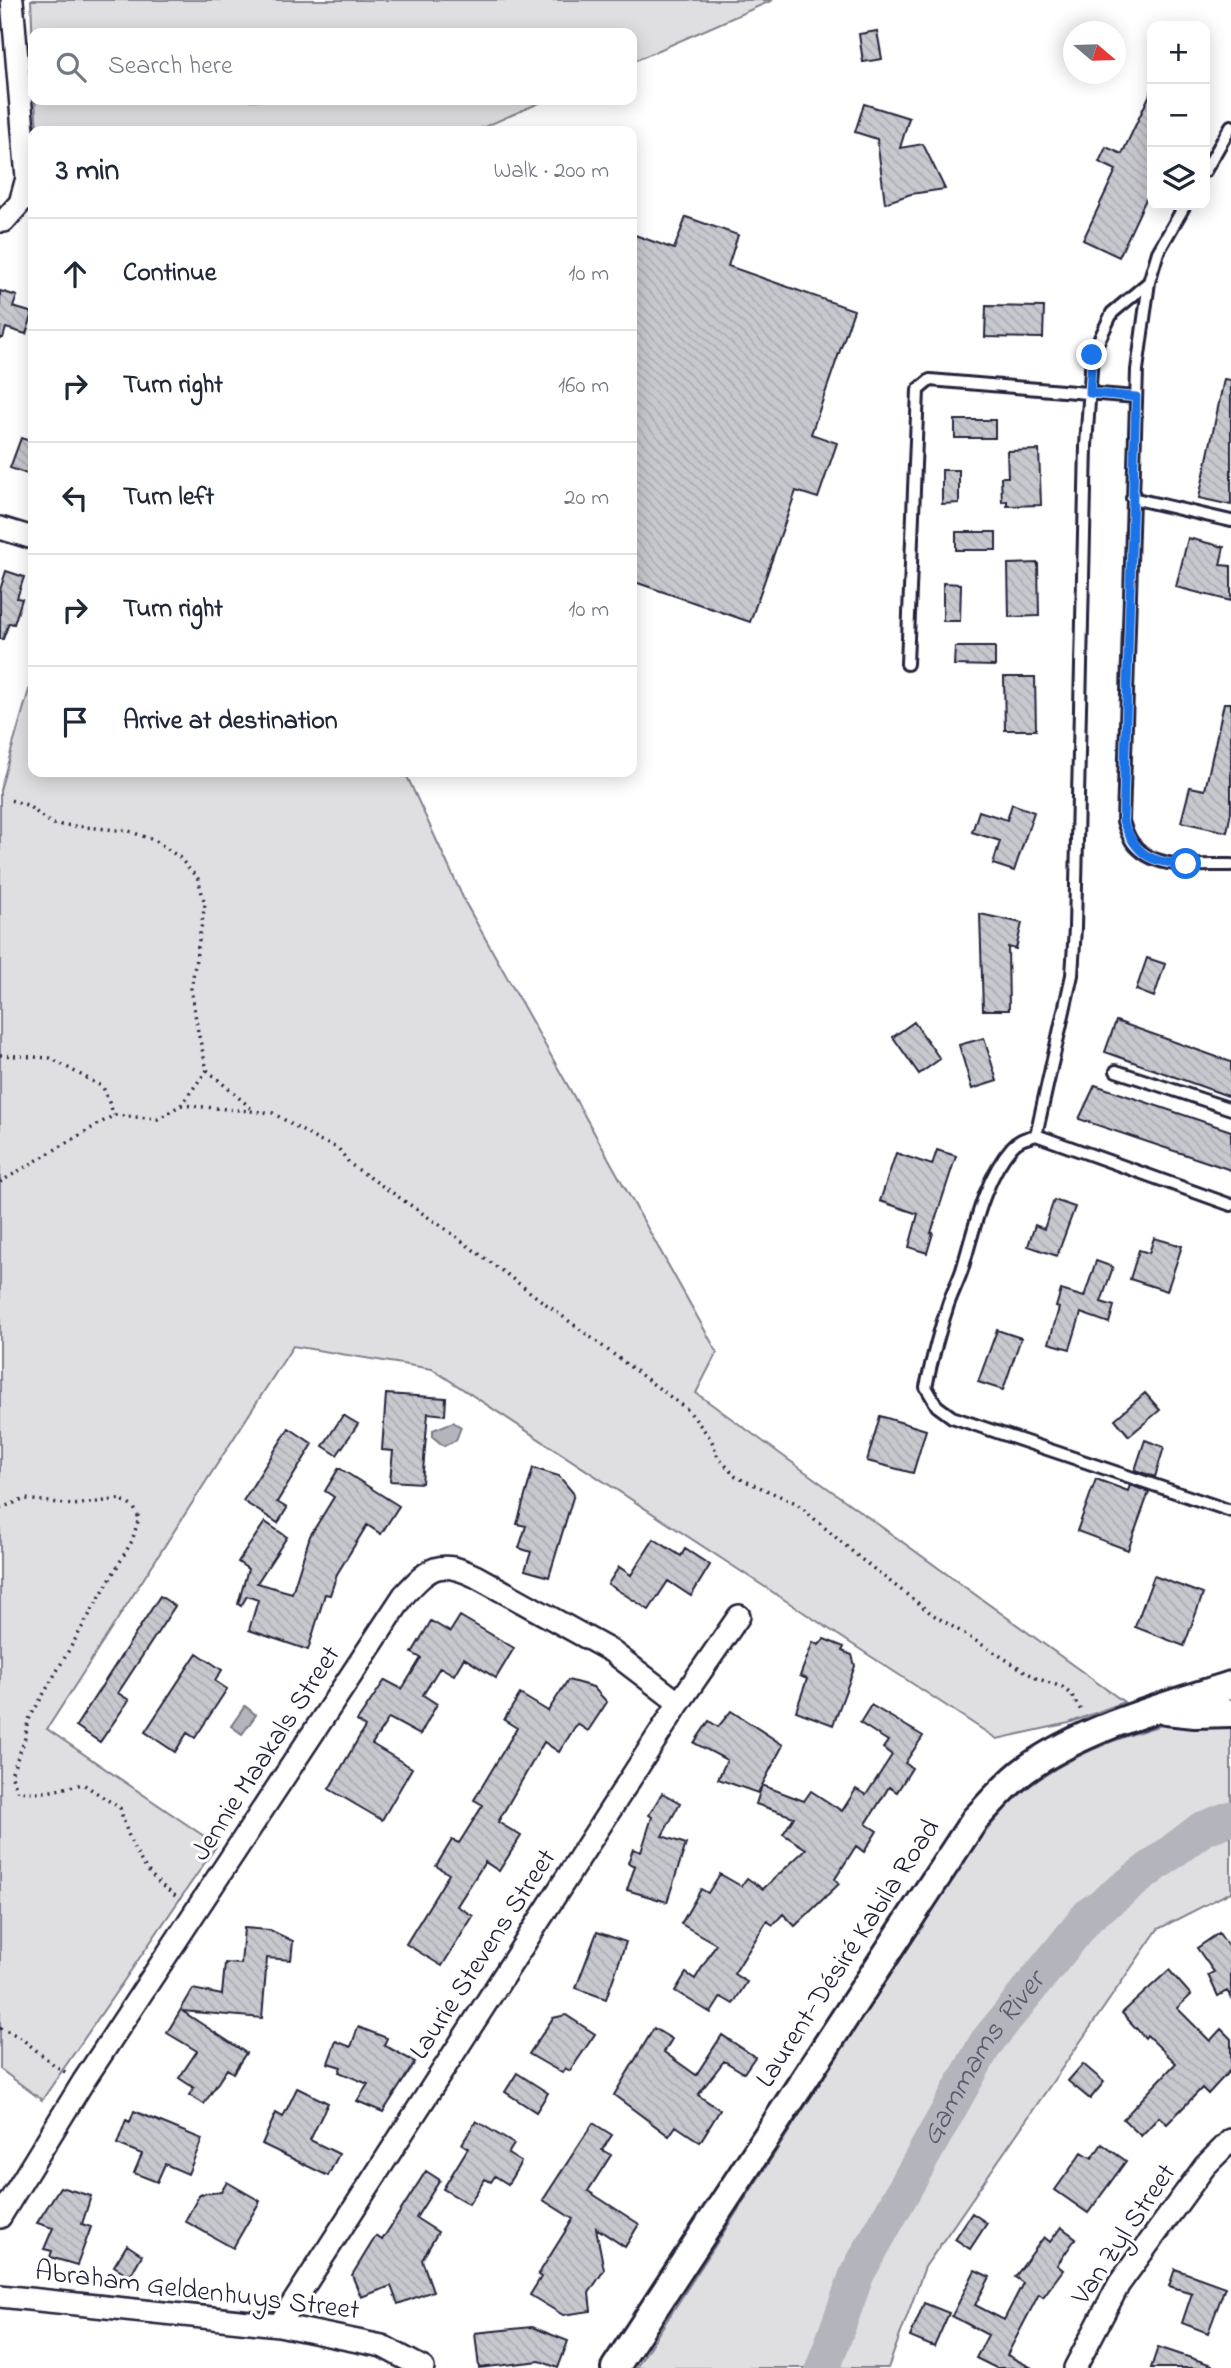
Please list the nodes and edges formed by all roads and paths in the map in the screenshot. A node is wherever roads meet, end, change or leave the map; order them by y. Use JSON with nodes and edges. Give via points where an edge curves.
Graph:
{"nodes":[{"id":1,"x":12,"y":0,"type":"edge"},
{"id":2,"x":1231,"y":127,"type":"edge"},
{"id":3,"x":1210,"y":163,"type":"edge"},
{"id":4,"x":1182,"y":210,"type":"edge"},
{"id":5,"x":0,"y":221,"type":"edge"},
{"id":6,"x":1149,"y":282,"type":"junction"},
{"id":7,"x":1090,"y":393,"type":"junction"},
{"id":8,"x":1136,"y":397,"type":"junction"},
{"id":9,"x":1132,"y":498,"type":"junction"},
{"id":10,"x":1231,"y":521,"type":"edge"},
{"id":11,"x":0,"y":528,"type":"edge"},
{"id":12,"x":28,"y":536,"type":"edge"},
{"id":13,"x":907,"y":664,"type":"dead end"},
{"id":14,"x":10,"y":800,"type":"dead end"},
{"id":15,"x":1231,"y":866,"type":"edge"},
{"id":16,"x":0,"y":1055,"type":"edge"},
{"id":17,"x":207,"y":1070,"type":"junction"},
{"id":18,"x":1116,"y":1071,"type":"dead end"},
{"id":19,"x":181,"y":1105,"type":"junction"},
{"id":20,"x":1231,"y":1110,"type":"edge"},
{"id":21,"x":254,"y":1111,"type":"junction"},
{"id":22,"x":114,"y":1115,"type":"junction"},
{"id":23,"x":1036,"y":1135,"type":"junction"},
{"id":24,"x":0,"y":1182,"type":"edge"},
{"id":25,"x":1231,"y":1205,"type":"edge"},
{"id":26,"x":0,"y":1508,"type":"edge"},
{"id":27,"x":1231,"y":1511,"type":"edge"},
{"id":28,"x":739,"y":1616,"type":"dead end"},
{"id":29,"x":1231,"y":1685,"type":"edge"},
{"id":30,"x":680,"y":1703,"type":"junction"},
{"id":31,"x":1154,"y":1710,"type":"junction"},
{"id":32,"x":1082,"y":1713,"type":"dead end"},
{"id":33,"x":1231,"y":1713,"type":"edge"},
{"id":34,"x":198,"y":1910,"type":"junction"},
{"id":35,"x":0,"y":2028,"type":"edge"},
{"id":36,"x":83,"y":2082,"type":"junction"},
{"id":37,"x":1231,"y":2140,"type":"edge"},
{"id":38,"x":0,"y":2217,"type":"edge"},
{"id":39,"x":0,"y":2296,"type":"edge"},
{"id":40,"x":279,"y":2325,"type":"junction"},
{"id":41,"x":423,"y":2368,"type":"edge"},
{"id":42,"x":615,"y":2368,"type":"edge"},
{"id":43,"x":1075,"y":2368,"type":"edge"}],
"edges":[{"from":1,"to":5,"type":"street","via":[[27,178],[20,203]]},
{"from":2,"to":3,"type":"lane"},
{"from":4,"to":6,"type":"lane","via":[[1158,252]]},
{"from":6,"to":7,"type":"lane","via":[[1112,313],[1092,355]]},
{"from":6,"to":8,"type":"lane"},
{"from":7,"to":8,"type":"lane"},
{"from":7,"to":13,"type":"lane","via":[[930,380],[918,390]]},
{"from":7,"to":23,"type":"lane","via":[[1073,964]]},
{"from":8,"to":9,"type":"lane"},
{"from":9,"to":10,"type":"lane"},
{"from":9,"to":15,"type":"lane","via":[[1123,821],[1130,841],[1146,856],[1166,863]]},
{"from":11,"to":12,"type":"street"},
{"from":14,"to":17,"type":"path","via":[[27,805],[52,824],[129,831],[156,842],[180,857],[198,879],[205,904],[191,989]]},
{"from":16,"to":22,"type":"path","via":[[50,1058],[103,1087]]},
{"from":17,"to":19,"type":"path"},
{"from":17,"to":21,"type":"path"},
{"from":18,"to":20,"type":"lane"},
{"from":19,"to":21,"type":"path"},
{"from":19,"to":22,"type":"path","via":[[158,1119]]},
{"from":21,"to":32,"type":"path","via":[[272,1113],[338,1148],[350,1164],[447,1230],[688,1410],[736,1477],[796,1503],[932,1614],[1036,1678],[1062,1687]]},
{"from":22,"to":24,"type":"path"},
{"from":23,"to":25,"type":"lane"},
{"from":23,"to":27,"type":"lane","via":[[1012,1147],[979,1211],[926,1387],[936,1406],[951,1417]]},
{"from":26,"to":34,"type":"path","via":[[26,1499],[74,1505],[121,1499],[139,1518],[132,1541],[28,1721],[11,1774],[18,1792],[47,1792],[83,1784],[120,1808],[140,1862]]},
{"from":28,"to":30,"type":"street","name":"Laurie Stevens Street"},
{"from":29,"to":31,"type":"street","name":"Laurent-Désiré Kabila Road"},
{"from":30,"to":34,"type":"street","name":"Jennie Maakals Street","via":[[611,1651],[508,1592],[456,1567],[443,1566],[422,1575],[404,1595]]},
{"from":30,"to":40,"type":"street","name":"Laurie Stevens Street"},
{"from":31,"to":33,"type":"street"},
{"from":31,"to":42,"type":"street","name":"Laurent-Désiré Kabila Road","via":[[1087,1735],[1026,1769],[975,1819]]},
{"from":34,"to":36,"type":"street","name":"Jennie Maakals Street"},
{"from":35,"to":36,"type":"path","via":[[29,2042],[53,2065]]},
{"from":36,"to":38,"type":"street","name":"Jennie Maakals Street"},
{"from":37,"to":43,"type":"street","name":"Van Zyl Street","via":[[1205,2165],[1119,2284]]},
{"from":39,"to":40,"type":"street","name":"Abraham Geldenhuys Street"},
{"from":40,"to":41,"type":"street","name":"Abraham Geldenhuys Street","via":[[382,2346]]}]}
